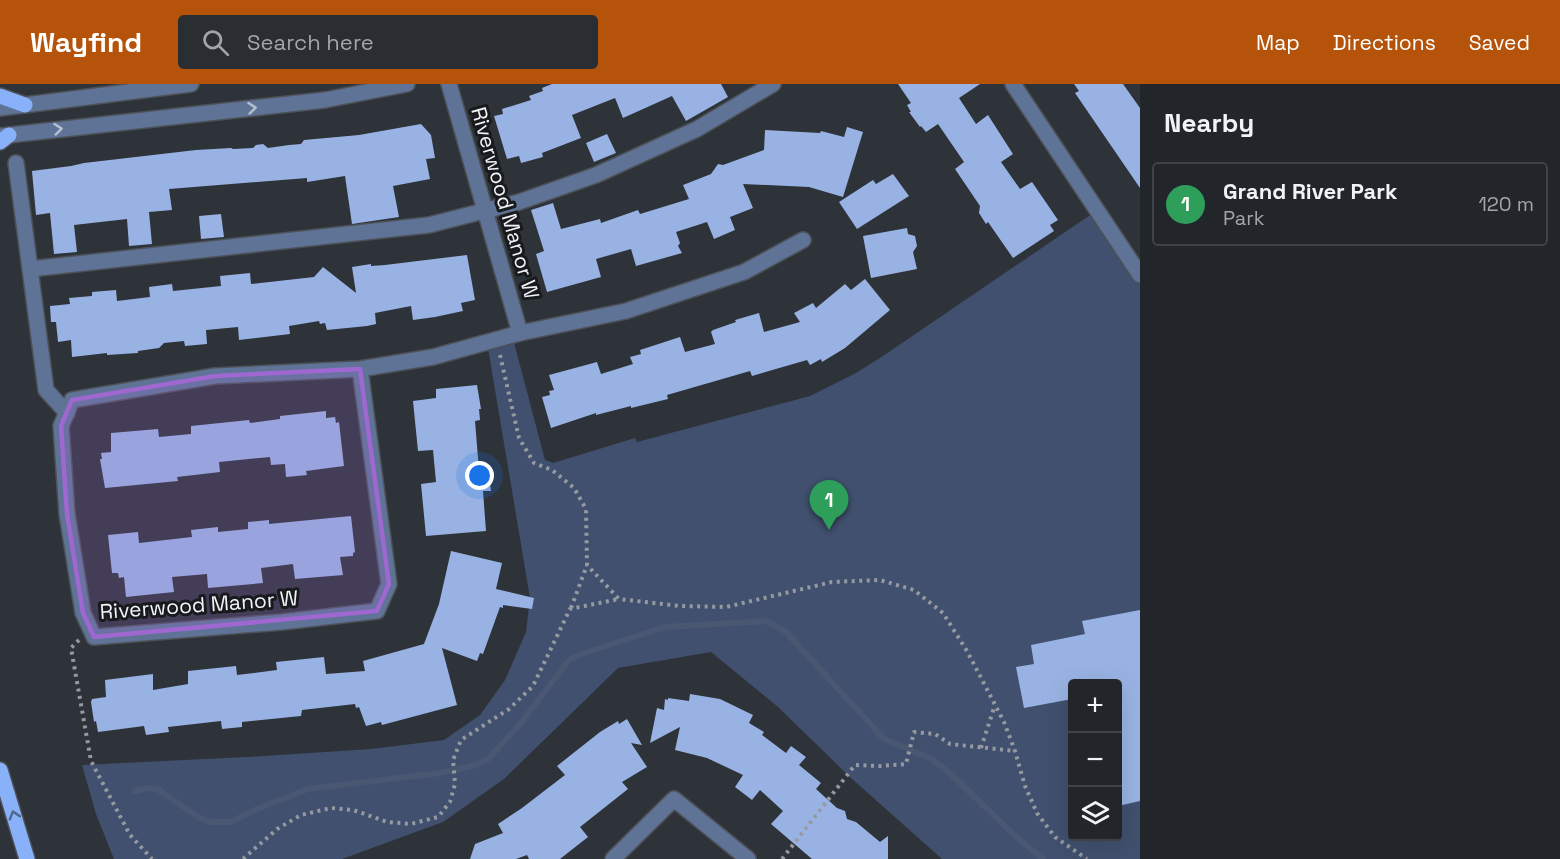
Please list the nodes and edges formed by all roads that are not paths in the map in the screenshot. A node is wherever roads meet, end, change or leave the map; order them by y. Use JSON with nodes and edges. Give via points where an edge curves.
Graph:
{"nodes":[{"id":1,"x":191,"y":84,"type":"edge"},
{"id":2,"x":369,"y":84,"type":"edge"},
{"id":3,"x":449,"y":84,"type":"edge"},
{"id":4,"x":772,"y":84,"type":"edge"},
{"id":5,"x":1013,"y":84,"type":"edge"},
{"id":6,"x":400,"y":85,"type":"edge"},
{"id":7,"x":0,"y":96,"type":"edge"},
{"id":8,"x":25,"y":105,"type":"junction"},
{"id":9,"x":0,"y":108,"type":"edge"},
{"id":10,"x":3,"y":137,"type":"edge"},
{"id":11,"x":16,"y":163,"type":"dead end"},
{"id":12,"x":485,"y":211,"type":"junction"},
{"id":13,"x":803,"y":240,"type":"dead end"},
{"id":14,"x":30,"y":269,"type":"junction"},
{"id":15,"x":1140,"y":275,"type":"edge"},
{"id":16,"x":520,"y":333,"type":"junction"},
{"id":17,"x":360,"y":369,"type":"junction"},
{"id":18,"x":67,"y":413,"type":"junction"},
{"id":19,"x":0,"y":770,"type":"edge"},
{"id":20,"x":27,"y":859,"type":"edge"},
{"id":21,"x":613,"y":859,"type":"edge"},
{"id":22,"x":747,"y":859,"type":"edge"}],
"edges":[{"from":1,"to":8,"type":"street"},
{"from":2,"to":6,"type":"street"},
{"from":3,"to":12,"type":"street","name":"Riverwood Manor W"},
{"from":4,"to":12,"type":"street","via":[[697,129],[596,175]]},
{"from":5,"to":15,"type":"street"},
{"from":10,"to":6,"type":"street","one_way":true,"via":[[325,100]]},
{"from":7,"to":8,"type":"main road"},
{"from":8,"to":9,"type":"street"},
{"from":11,"to":14,"type":"street"},
{"from":12,"to":14,"type":"street","via":[[429,225]]},
{"from":12,"to":16,"type":"street","name":"Riverwood Manor W"},
{"from":13,"to":16,"type":"street","name":"Riverwood Manor W","via":[[744,272],[626,311]]},
{"from":14,"to":18,"type":"street","via":[[46,390]]},
{"from":16,"to":17,"type":"street","name":"Riverwood Manor W","via":[[434,357]]},
{"from":17,"to":18,"type":"street","name":"Riverwood Manor W","via":[[216,376],[72,400]]},
{"from":17,"to":18,"type":"street","name":"Riverwood Manor W","via":[[389,584],[377,610],[94,637],[83,613],[68,514],[61,426]]},
{"from":20,"to":19,"type":"main road","one_way":true},
{"from":21,"to":22,"type":"street","via":[[674,799]]}]}
